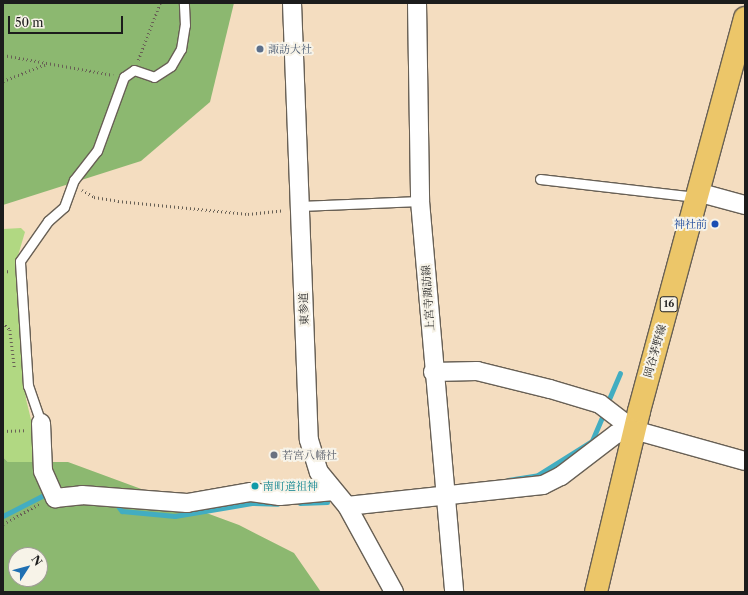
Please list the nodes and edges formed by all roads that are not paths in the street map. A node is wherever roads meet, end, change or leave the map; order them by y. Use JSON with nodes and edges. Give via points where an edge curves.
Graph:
{"nodes":[{"id":1,"x":184,"y":3,"type":"edge"},
{"id":2,"x":292,"y":3,"type":"edge"},
{"id":3,"x":417,"y":3,"type":"edge"},
{"id":4,"x":745,"y":18,"type":"edge"},
{"id":5,"x":540,"y":179,"type":"dead end"},
{"id":6,"x":697,"y":195,"type":"junction"},
{"id":7,"x":420,"y":202,"type":"junction"},
{"id":8,"x":745,"y":205,"type":"edge"},
{"id":9,"x":300,"y":206,"type":"junction"},
{"id":10,"x":433,"y":372,"type":"junction"},
{"id":11,"x":41,"y":423,"type":"joint"},
{"id":12,"x":634,"y":430,"type":"junction"},
{"id":13,"x":745,"y":461,"type":"edge"},
{"id":14,"x":334,"y":491,"type":"junction"},
{"id":15,"x":445,"y":497,"type":"junction"},
{"id":16,"x":347,"y":506,"type":"junction"},
{"id":17,"x":394,"y":592,"type":"edge"},
{"id":18,"x":454,"y":592,"type":"edge"},
{"id":19,"x":596,"y":592,"type":"edge"}],
"edges":[{"from":1,"to":11,"type":"lane","via":[[185,25],[181,49],[171,66],[154,77],[134,70],[124,77],[97,151],[71,184],[64,207],[48,221],[20,260],[28,386]]},
{"from":2,"to":9,"type":"street","name":"東参道"},
{"from":3,"to":7,"type":"street","name":"上宮寺諏訪線"},
{"from":4,"to":6,"type":"main road","name":"岡谷茅野線","number":"16"},
{"from":5,"to":6,"type":"lane"},
{"from":6,"to":8,"type":"street"},
{"from":6,"to":12,"type":"main road","name":"岡谷茅野線","number":"16"},
{"from":7,"to":9,"type":"lane"},
{"from":7,"to":10,"type":"street","name":"上宮寺諏訪線"},
{"from":9,"to":14,"type":"street","name":"東参道","via":[[309,440],[319,472]]},
{"from":10,"to":12,"type":"street","via":[[477,371],[600,404]]},
{"from":10,"to":15,"type":"street","name":"上宮寺諏訪線"},
{"from":11,"to":14,"type":"street","via":[[42,471],[54,498],[82,495],[180,503],[251,492],[280,496]]},
{"from":12,"to":13,"type":"street"},
{"from":12,"to":15,"type":"street","via":[[616,434],[561,476],[543,484]]},
{"from":12,"to":19,"type":"main road","name":"岡谷茅野線","number":"16"},
{"from":14,"to":16,"type":"street","name":"東参道"},
{"from":15,"to":16,"type":"street"},
{"from":15,"to":18,"type":"street","name":"上宮寺諏訪線"},
{"from":16,"to":17,"type":"street","name":"東参道"}]}
